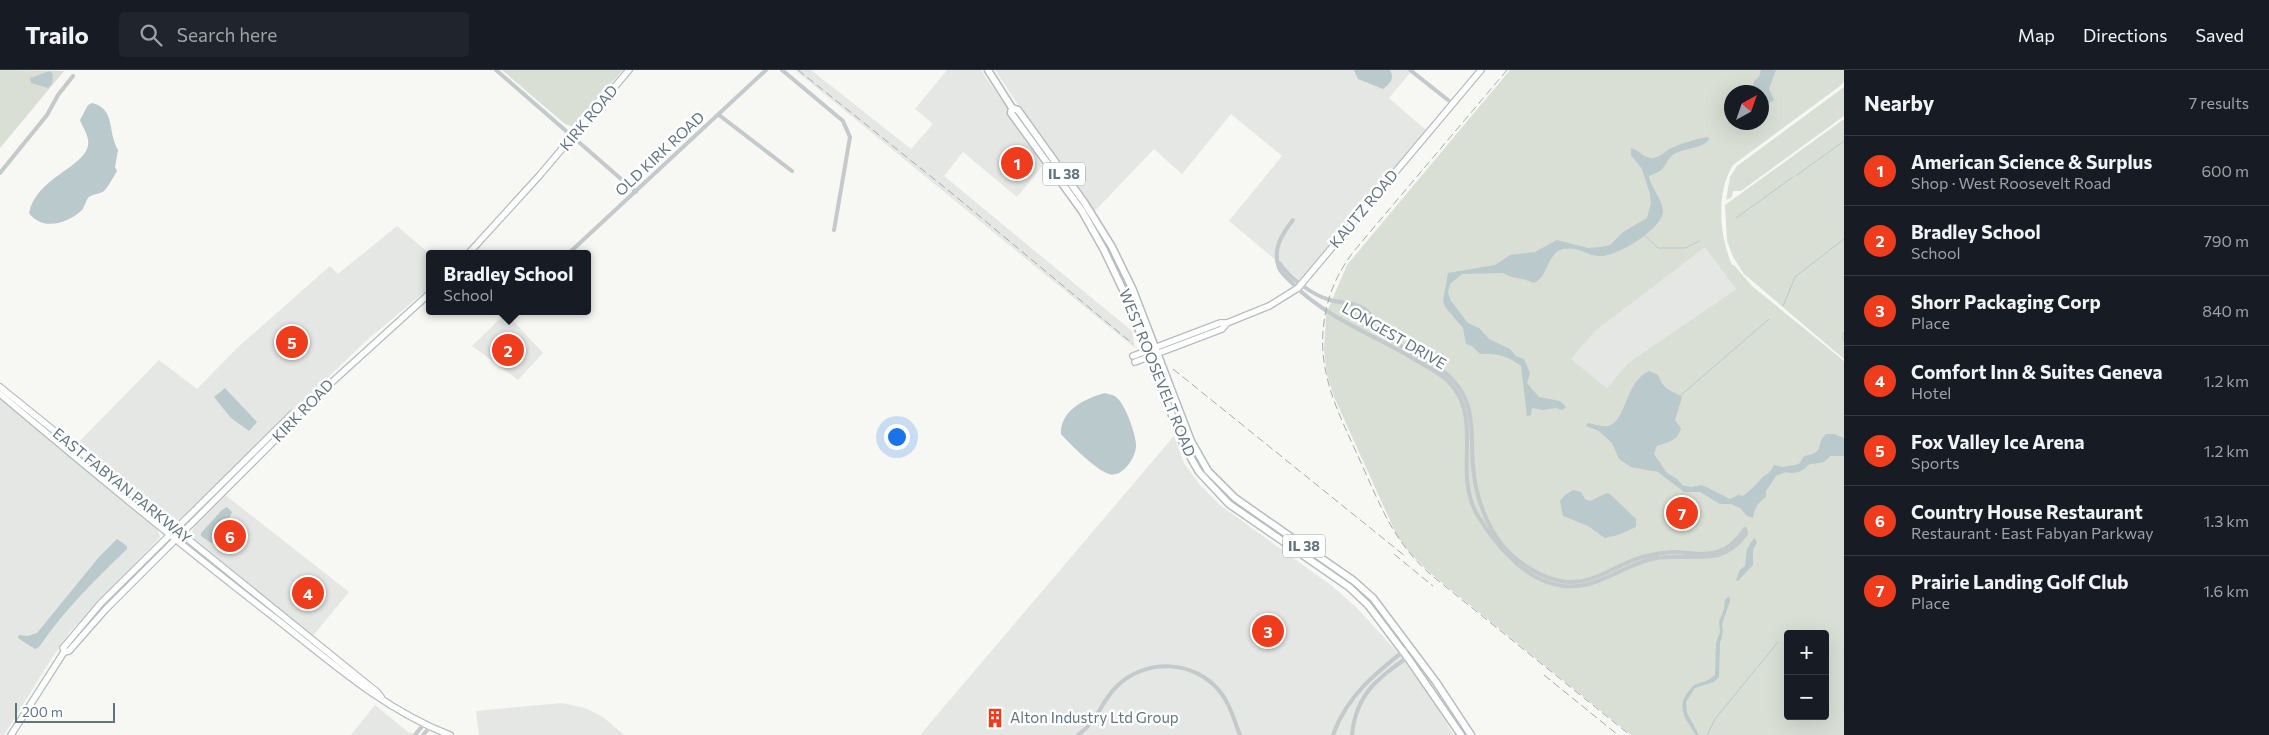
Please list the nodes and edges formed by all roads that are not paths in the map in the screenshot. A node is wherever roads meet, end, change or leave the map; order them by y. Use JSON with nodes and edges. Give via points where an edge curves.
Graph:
{"nodes":[{"id":1,"x":496,"y":70,"type":"edge"},
{"id":2,"x":629,"y":70,"type":"edge"},
{"id":3,"x":766,"y":70,"type":"edge"},
{"id":4,"x":782,"y":70,"type":"edge"},
{"id":5,"x":988,"y":70,"type":"edge"},
{"id":6,"x":1410,"y":70,"type":"edge"},
{"id":7,"x":1481,"y":70,"type":"edge"},
{"id":8,"x":73,"y":76,"type":"dead end"},
{"id":9,"x":1452,"y":104,"type":"junction"},
{"id":10,"x":1012,"y":108,"type":"junction"},
{"id":11,"x":719,"y":115,"type":"junction"},
{"id":12,"x":573,"y":137,"type":"junction"},
{"id":13,"x":792,"y":172,"type":"dead end"},
{"id":14,"x":0,"y":173,"type":"edge"},
{"id":15,"x":636,"y":192,"type":"junction"},
{"id":16,"x":1293,"y":220,"type":"dead end"},
{"id":17,"x":834,"y":230,"type":"dead end"},
{"id":18,"x":472,"y":250,"type":"edge"},
{"id":19,"x":572,"y":250,"type":"edge"},
{"id":20,"x":1300,"y":286,"type":"junction"},
{"id":21,"x":426,"y":297,"type":"edge"},
{"id":22,"x":1334,"y":300,"type":"junction"},
{"id":23,"x":1330,"y":311,"type":"junction"},
{"id":24,"x":1156,"y":351,"type":"junction"},
{"id":25,"x":1148,"y":354,"type":"junction"},
{"id":26,"x":1134,"y":359,"type":"dead end"},
{"id":27,"x":0,"y":386,"type":"edge"},
{"id":28,"x":0,"y":394,"type":"edge"},
{"id":29,"x":298,"y":413,"type":"junction"},
{"id":30,"x":176,"y":529,"type":"junction"},
{"id":31,"x":170,"y":534,"type":"junction"},
{"id":32,"x":182,"y":534,"type":"junction"},
{"id":33,"x":176,"y":540,"type":"junction"},
{"id":34,"x":1410,"y":646,"type":"junction"},
{"id":35,"x":64,"y":652,"type":"junction"},
{"id":36,"x":1415,"y":653,"type":"junction"},
{"id":37,"x":1406,"y":654,"type":"junction"},
{"id":38,"x":383,"y":699,"type":"junction"},
{"id":39,"x":424,"y":724,"type":"junction"},
{"id":40,"x":430,"y":727,"type":"junction"},
{"id":41,"x":11,"y":735,"type":"edge"},
{"id":42,"x":415,"y":735,"type":"edge"},
{"id":43,"x":423,"y":735,"type":"edge"},
{"id":44,"x":450,"y":735,"type":"edge"},
{"id":45,"x":1078,"y":735,"type":"edge"},
{"id":46,"x":1240,"y":735,"type":"edge"},
{"id":47,"x":1333,"y":735,"type":"edge"},
{"id":48,"x":1352,"y":735,"type":"edge"},
{"id":49,"x":1461,"y":735,"type":"edge"},
{"id":50,"x":1471,"y":735,"type":"edge"}],
"edges":[{"from":1,"to":12,"type":"street"},
{"from":2,"to":12,"type":"street","name":"KIRK ROAD"},
{"from":3,"to":11,"type":"street","name":"OLD KIRK ROAD"},
{"from":4,"to":17,"type":"street","via":[[843,121],[850,137]]},
{"from":5,"to":10,"type":"main road","number":"IL 38"},
{"from":6,"to":9,"type":"street"},
{"from":7,"to":9,"type":"street","name":"KAUTZ ROAD"},
{"from":8,"to":14,"type":"street","via":[[48,115]]},
{"from":9,"to":20,"type":"street","name":"KAUTZ ROAD"},
{"from":10,"to":24,"type":"main road","number":"IL 38","via":[[1018,110],[1106,236],[1128,279]]},
{"from":10,"to":25,"type":"main road","name":"WEST ROOSEVELT ROAD","number":"IL 38","via":[[1012,113],[1095,234],[1121,284]]},
{"from":11,"to":13,"type":"street"},
{"from":11,"to":15,"type":"street","name":"OLD KIRK ROAD"},
{"from":12,"to":15,"type":"street"},
{"from":12,"to":18,"type":"street","name":"KIRK ROAD"},
{"from":15,"to":19,"type":"street","name":"OLD KIRK ROAD"},
{"from":16,"to":20,"type":"street","via":[[1278,242],[1278,260],[1284,275]]},
{"from":20,"to":22,"type":"street","name":"LONGEST DRIVE"},
{"from":20,"to":23,"type":"street","name":"LONGEST DRIVE","via":[[1308,299]]},
{"from":20,"to":24,"type":"street","name":"KAUTZ ROAD","via":[[1269,306]]},
{"from":21,"to":29,"type":"street","name":"KIRK ROAD"},
{"from":22,"to":23,"type":"street"},
{"from":22,"to":23,"type":"street","name":"LONGEST DRIVE","via":[[1362,307],[1392,340],[1440,370],[1457,385],[1471,415],[1474,476],[1487,520],[1504,546],[1533,570],[1560,580],[1583,581],[1651,555],[1718,552],[1745,529],[1746,534],[1733,548],[1718,556],[1654,558],[1579,586],[1550,582],[1526,571],[1496,543],[1476,513],[1466,473],[1468,422],[1455,388],[1438,373],[1381,339],[1350,326]]},
{"from":24,"to":25,"type":"street","name":"KAUTZ ROAD"},
{"from":24,"to":34,"type":"main road","name":"WEST ROOSEVELT ROAD","number":"IL 38","via":[[1191,441],[1214,477],[1241,502],[1360,586],[1385,612]]},
{"from":25,"to":26,"type":"street","name":"KAUTZ ROAD"},
{"from":25,"to":37,"type":"main road","name":"WEST ROOSEVELT ROAD","number":"IL 38","via":[[1188,453],[1210,486],[1235,508],[1356,594],[1375,612]]},
{"from":27,"to":30,"type":"street","name":"EAST FABYAN PARKWAY"},
{"from":28,"to":31,"type":"street","name":"EAST FABYAN PARKWAY"},
{"from":29,"to":30,"type":"street","via":[[292,414]]},
{"from":29,"to":32,"type":"street","name":"KIRK ROAD","via":[[290,425]]},
{"from":30,"to":31,"type":"street"},
{"from":30,"to":32,"type":"street","name":"EAST FABYAN PARKWAY"},
{"from":31,"to":33,"type":"street","name":"EAST FABYAN PARKWAY"},
{"from":31,"to":35,"type":"street","via":[[93,612],[63,648]]},
{"from":32,"to":33,"type":"street","name":"KIRK ROAD"},
{"from":32,"to":38,"type":"street","name":"EAST FABYAN PARKWAY"},
{"from":33,"to":35,"type":"street","name":"KIRK ROAD","via":[[103,612],[69,651]]},
{"from":33,"to":38,"type":"street","name":"EAST FABYAN PARKWAY"},
{"from":34,"to":36,"type":"main road","name":"WEST ROOSEVELT ROAD","number":"IL 38"},
{"from":34,"to":37,"type":"street"},
{"from":35,"to":41,"type":"street"},
{"from":36,"to":37,"type":"street"},
{"from":36,"to":50,"type":"main road","name":"WEST ROOSEVELT ROAD","number":"IL 38"},
{"from":37,"to":47,"type":"street","via":[[1371,676],[1343,712]]},
{"from":37,"to":48,"type":"street","via":[[1368,691],[1354,716]]},
{"from":37,"to":49,"type":"main road","name":"WEST ROOSEVELT ROAD","number":"IL 38"},
{"from":38,"to":39,"type":"street","name":"EAST FABYAN PARKWAY"},
{"from":39,"to":40,"type":"street","name":"EAST FABYAN PARKWAY"},
{"from":39,"to":42,"type":"street"},
{"from":40,"to":43,"type":"street"},
{"from":40,"to":44,"type":"street","name":"EAST FABYAN PARKWAY"},
{"from":45,"to":46,"type":"street","via":[[1096,718],[1110,693],[1131,674],[1154,666],[1171,666],[1189,670],[1215,685],[1228,704]]}]}
